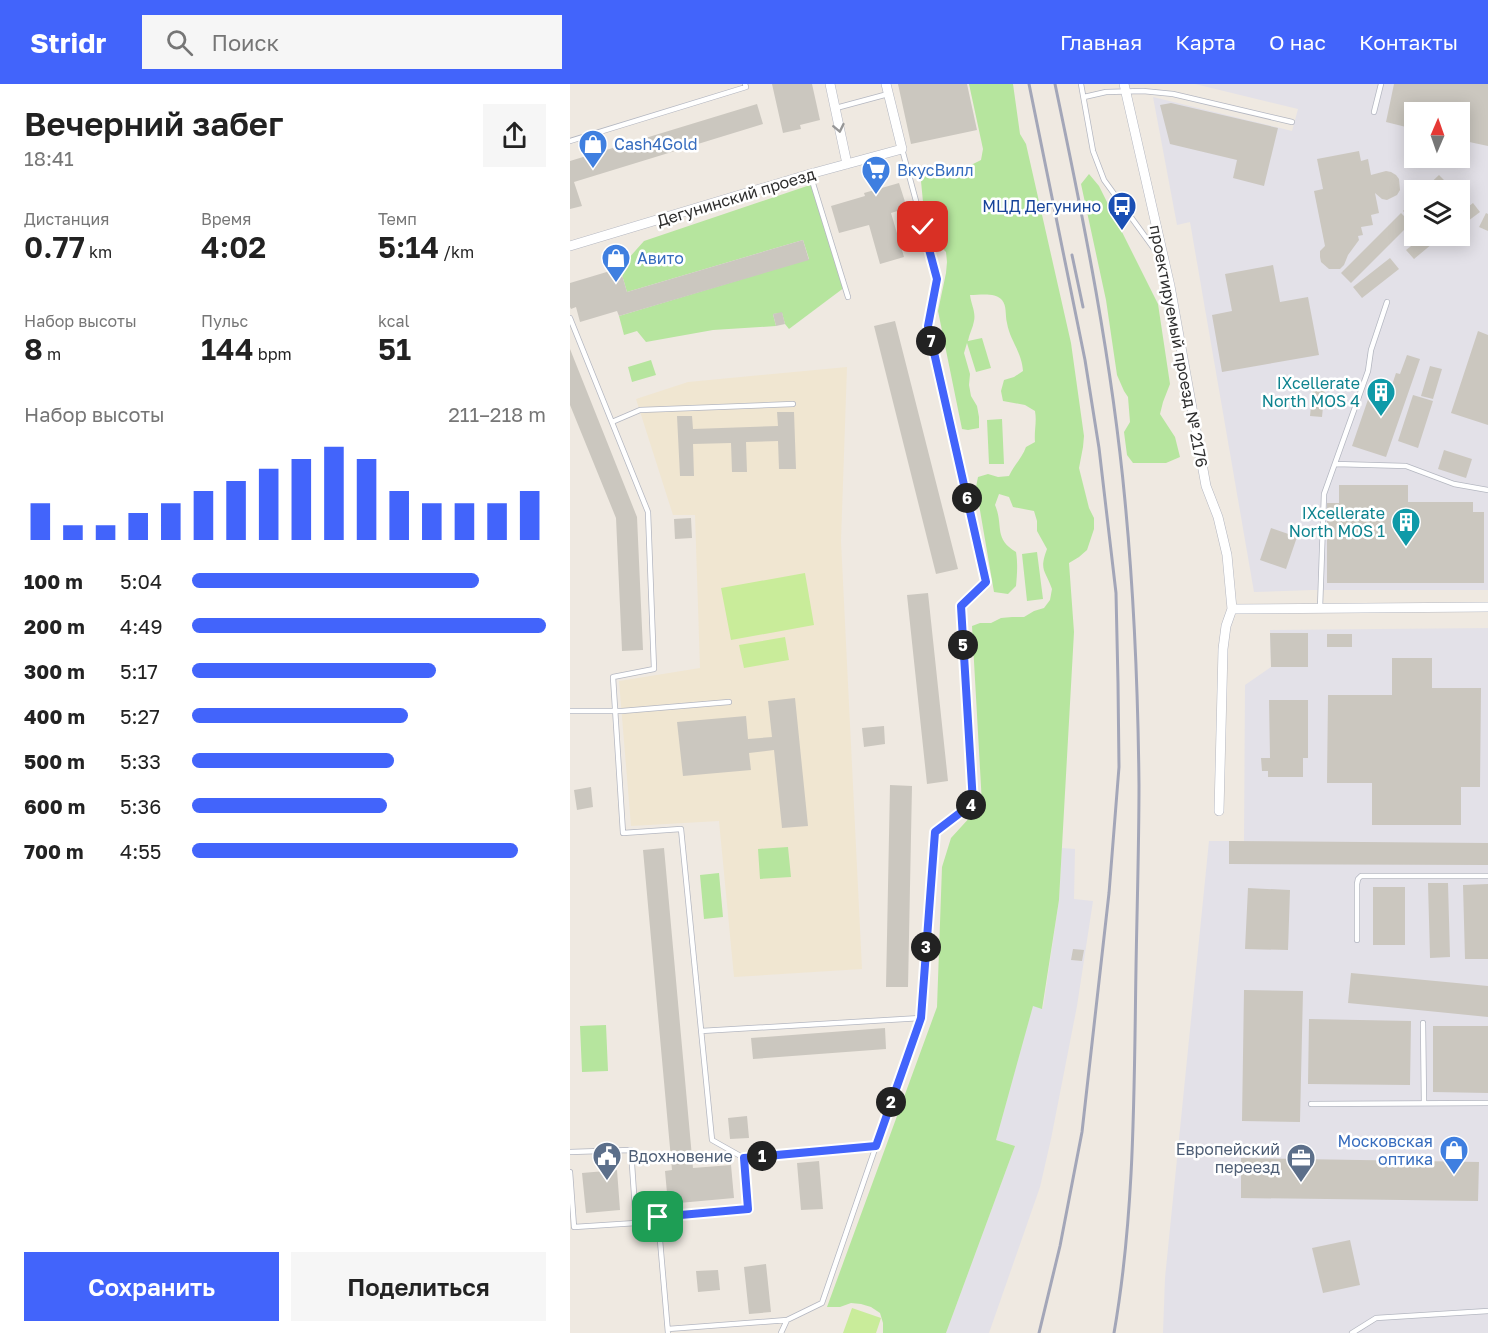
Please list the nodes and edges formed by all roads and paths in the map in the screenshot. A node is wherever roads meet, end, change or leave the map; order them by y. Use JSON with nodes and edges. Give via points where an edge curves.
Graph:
{"nodes":[{"id":1,"x":745,"y":84,"type":"edge"},
{"id":2,"x":830,"y":84,"type":"edge"},
{"id":3,"x":1081,"y":84,"type":"edge"},
{"id":4,"x":1381,"y":84,"type":"edge"},
{"id":5,"x":1124,"y":88,"type":"edge"},
{"id":6,"x":887,"y":89,"type":"edge"},
{"id":7,"x":1084,"y":97,"type":"junction"},
{"id":8,"x":834,"y":108,"type":"junction"},
{"id":9,"x":1374,"y":112,"type":"dead end"},
{"id":10,"x":1292,"y":122,"type":"dead end"},
{"id":11,"x":570,"y":141,"type":"edge"},
{"id":12,"x":902,"y":149,"type":"junction"},
{"id":13,"x":846,"y":164,"type":"junction"},
{"id":14,"x":810,"y":174,"type":"junction"},
{"id":15,"x":570,"y":246,"type":"edge"},
{"id":16,"x":1164,"y":262,"type":"junction"},
{"id":17,"x":848,"y":297,"type":"dead end"},
{"id":18,"x":1387,"y":302,"type":"dead end"},
{"id":19,"x":570,"y":318,"type":"edge"},
{"id":20,"x":793,"y":404,"type":"dead end"},
{"id":21,"x":612,"y":422,"type":"junction"},
{"id":22,"x":1336,"y":464,"type":"junction"},
{"id":23,"x":1488,"y":490,"type":"edge"},
{"id":24,"x":1488,"y":607,"type":"edge"},
{"id":25,"x":1320,"y":608,"type":"junction"},
{"id":26,"x":1232,"y":609,"type":"junction"},
{"id":27,"x":729,"y":702,"type":"dead end"},
{"id":28,"x":570,"y":711,"type":"edge"},
{"id":29,"x":615,"y":711,"type":"junction"},
{"id":30,"x":1219,"y":811,"type":"dead end"},
{"id":31,"x":1488,"y":876,"type":"edge"},
{"id":32,"x":1357,"y":940,"type":"dead end"},
{"id":33,"x":921,"y":1018,"type":"junction"},
{"id":34,"x":1423,"y":1023,"type":"dead end"},
{"id":35,"x":701,"y":1031,"type":"junction"},
{"id":36,"x":1424,"y":1103,"type":"junction"},
{"id":37,"x":1488,"y":1103,"type":"edge"},
{"id":38,"x":1311,"y":1104,"type":"dead end"},
{"id":39,"x":876,"y":1146,"type":"junction"},
{"id":40,"x":570,"y":1152,"type":"edge"},
{"id":41,"x":744,"y":1158,"type":"junction"},
{"id":42,"x":570,"y":1172,"type":"edge"},
{"id":43,"x":658,"y":1217,"type":"junction"},
{"id":44,"x":636,"y":1223,"type":"junction"},
{"id":45,"x":1488,"y":1311,"type":"edge"},
{"id":46,"x":787,"y":1320,"type":"junction"},
{"id":47,"x":668,"y":1331,"type":"edge"},
{"id":48,"x":781,"y":1333,"type":"edge"},
{"id":49,"x":1352,"y":1333,"type":"edge"}],
"edges":[{"from":1,"to":11,"type":"lane","via":[[746,87]]},
{"from":2,"to":8,"type":"street"},
{"from":3,"to":7,"type":"lane"},
{"from":4,"to":9,"type":"lane"},
{"from":5,"to":7,"type":"lane"},
{"from":5,"to":10,"type":"lane","via":[[1173,94]]},
{"from":5,"to":16,"type":"street","name":"проектируемый проезд № 2176"},
{"from":6,"to":8,"type":"lane"},
{"from":6,"to":12,"type":"street"},
{"from":7,"to":16,"type":"lane","via":[[1093,151],[1104,180]]},
{"from":8,"to":13,"type":"street","one_way":true},
{"from":12,"to":13,"type":"street","name":"Дегунинский проезд"},
{"from":12,"to":33,"type":"lane","via":[[937,279],[928,326],[986,582],[961,606],[973,803],[935,832]]},
{"from":13,"to":14,"type":"street","name":"Дегунинский проезд"},
{"from":14,"to":15,"type":"street","name":"Дегунинский проезд"},
{"from":14,"to":17,"type":"lane"},
{"from":16,"to":26,"type":"street","name":"проектируемый проезд № 2176","via":[[1206,486],[1227,555]]},
{"from":18,"to":22,"type":"lane"},
{"from":19,"to":21,"type":"lane"},
{"from":20,"to":21,"type":"lane","via":[[639,411]]},
{"from":21,"to":29,"type":"lane","via":[[648,512],[654,669],[612,677]]},
{"from":22,"to":23,"type":"lane","via":[[1406,466],[1454,484]]},
{"from":22,"to":25,"type":"lane","via":[[1324,494]]},
{"from":24,"to":25,"type":"street"},
{"from":25,"to":26,"type":"street"},
{"from":26,"to":30,"type":"street","name":"проектируемый проезд № 2176","via":[[1223,649]]},
{"from":27,"to":29,"type":"lane"},
{"from":28,"to":29,"type":"lane"},
{"from":29,"to":35,"type":"lane","via":[[623,833],[681,829]]},
{"from":31,"to":32,"type":"lane","via":[[1361,876],[1357,884]]},
{"from":33,"to":35,"type":"lane"},
{"from":33,"to":39,"type":"lane"},
{"from":34,"to":36,"type":"lane"},
{"from":35,"to":41,"type":"lane","via":[[712,1140]]},
{"from":36,"to":37,"type":"lane"},
{"from":36,"to":38,"type":"lane"},
{"from":39,"to":41,"type":"lane"},
{"from":39,"to":46,"type":"lane","via":[[822,1303]]},
{"from":40,"to":44,"type":"lane","via":[[631,1150]]},
{"from":41,"to":43,"type":"lane","via":[[748,1209]]},
{"from":42,"to":44,"type":"lane","via":[[574,1227]]},
{"from":43,"to":44,"type":"lane"},
{"from":43,"to":47,"type":"lane"},
{"from":45,"to":49,"type":"lane","via":[[1376,1318]]},
{"from":46,"to":47,"type":"lane"},
{"from":46,"to":48,"type":"lane"}]}
